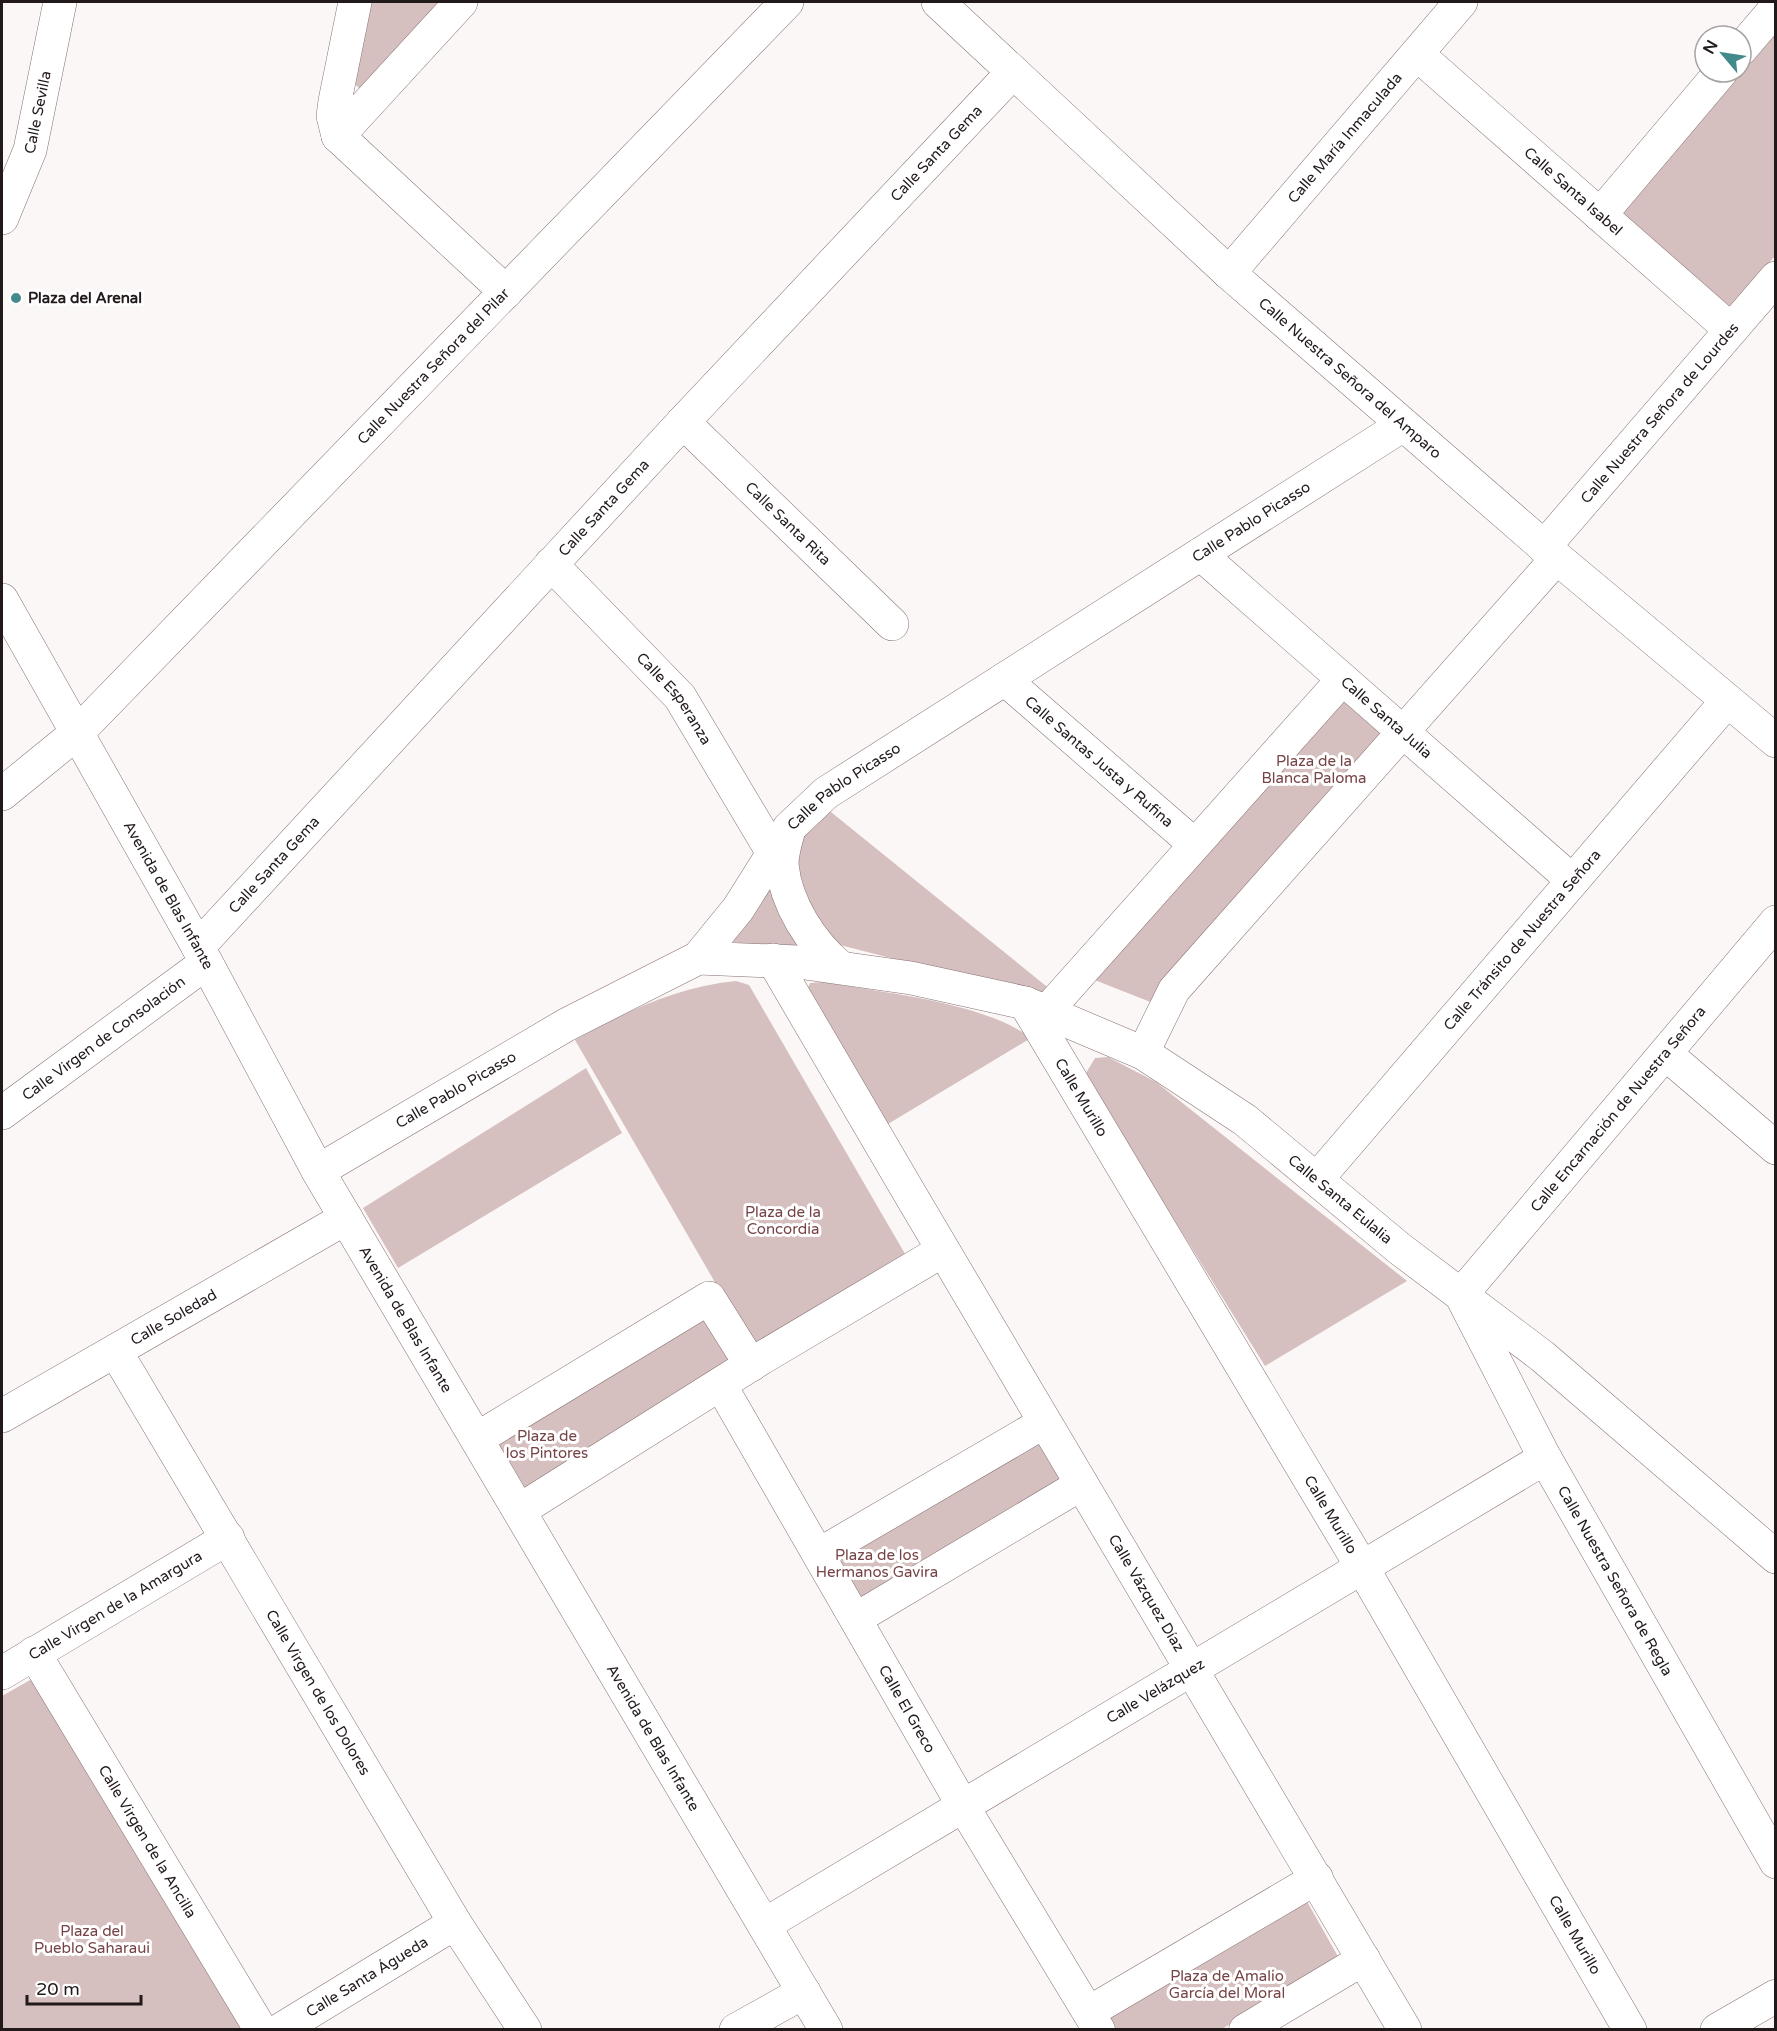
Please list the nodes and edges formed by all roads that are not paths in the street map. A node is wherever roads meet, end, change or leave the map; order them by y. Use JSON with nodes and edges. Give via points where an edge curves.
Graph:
{"nodes":[{"id":1,"x":60,"y":2,"type":"edge"},
{"id":2,"x":355,"y":2,"type":"edge"},
{"id":3,"x":461,"y":2,"type":"edge"},
{"id":4,"x":787,"y":2,"type":"edge"},
{"id":5,"x":938,"y":2,"type":"edge"},
{"id":6,"x":1461,"y":2,"type":"edge"},
{"id":7,"x":1776,"y":8,"type":"edge"},
{"id":8,"x":1753,"y":35,"type":"edge"},
{"id":9,"x":1417,"y":54,"type":"junction"},
{"id":10,"x":1013,"y":72,"type":"junction"},
{"id":11,"x":1711,"y":84,"type":"edge"},
{"id":12,"x":338,"y":136,"type":"junction"},
{"id":13,"x":1600,"y":215,"type":"junction"},
{"id":14,"x":2,"y":218,"type":"edge"},
{"id":15,"x":1229,"y":273,"type":"junction"},
{"id":16,"x":1776,"y":278,"type":"edge"},
{"id":17,"x":506,"y":292,"type":"junction"},
{"id":18,"x":1731,"y":329,"type":"junction"},
{"id":19,"x":683,"y":422,"type":"junction"},
{"id":20,"x":1403,"y":424,"type":"junction"},
{"id":21,"x":1550,"y":553,"type":"junction"},
{"id":22,"x":1200,"y":554,"type":"junction"},
{"id":23,"x":551,"y":564,"type":"junction"},
{"id":24,"x":2,"y":600,"type":"edge"},
{"id":25,"x":892,"y":624,"type":"dead end"},
{"id":26,"x":1004,"y":679,"type":"junction"},
{"id":27,"x":1341,"y":681,"type":"junction"},
{"id":28,"x":1727,"y":701,"type":"junction"},
{"id":29,"x":78,"y":732,"type":"junction"},
{"id":30,"x":1401,"y":733,"type":"junction"},
{"id":31,"x":1776,"y":741,"type":"edge"},
{"id":32,"x":2,"y":794,"type":"edge"},
{"id":33,"x":781,"y":841,"type":"junction"},
{"id":34,"x":1194,"y":844,"type":"junction"},
{"id":35,"x":1573,"y":881,"type":"junction"},
{"id":36,"x":1776,"y":922,"type":"edge"},
{"id":37,"x":202,"y":955,"type":"junction"},
{"id":38,"x":698,"y":958,"type":"junction"},
{"id":39,"x":773,"y":960,"type":"junction"},
{"id":40,"x":840,"y":967,"type":"junction"},
{"id":41,"x":1035,"y":1008,"type":"junction"},
{"id":42,"x":1143,"y":1053,"type":"junction"},
{"id":43,"x":1666,"y":1054,"type":"junction"},
{"id":44,"x":2,"y":1113,"type":"edge"},
{"id":45,"x":1776,"y":1148,"type":"edge"},
{"id":46,"x":318,"y":1171,"type":"junction"},
{"id":47,"x":1317,"y":1179,"type":"junction"},
{"id":48,"x":345,"y":1218,"type":"junction"},
{"id":49,"x":942,"y":1251,"type":"junction"},
{"id":50,"x":1461,"y":1295,"type":"junction"},
{"id":51,"x":116,"y":1352,"type":"junction"},
{"id":52,"x":751,"y":1365,"type":"junction"},
{"id":53,"x":720,"y":1384,"type":"junction"},
{"id":54,"x":2,"y":1416,"type":"edge"},
{"id":55,"x":1044,"y":1422,"type":"junction"},
{"id":56,"x":478,"y":1438,"type":"junction"},
{"id":57,"x":1545,"y":1458,"type":"junction"},
{"id":58,"x":1082,"y":1484,"type":"junction"},
{"id":59,"x":520,"y":1510,"type":"junction"},
{"id":60,"x":228,"y":1538,"type":"junction"},
{"id":61,"x":819,"y":1554,"type":"junction"},
{"id":62,"x":1776,"y":1557,"type":"edge"},
{"id":63,"x":1362,"y":1567,"type":"junction"},
{"id":64,"x":857,"y":1618,"type":"junction"},
{"id":65,"x":34,"y":1653,"type":"junction"},
{"id":66,"x":1193,"y":1668,"type":"junction"},
{"id":67,"x":2,"y":1673,"type":"edge"},
{"id":68,"x":963,"y":1806,"type":"junction"},
{"id":69,"x":1776,"y":1862,"type":"edge"},
{"id":70,"x":1317,"y":1878,"type":"junction"},
{"id":71,"x":454,"y":1923,"type":"junction"},
{"id":72,"x":764,"y":1925,"type":"junction"},
{"id":73,"x":1364,"y":1959,"type":"junction"},
{"id":74,"x":804,"y":1992,"type":"junction"},
{"id":75,"x":1776,"y":1996,"type":"edge"},
{"id":76,"x":1094,"y":2021,"type":"edge"},
{"id":77,"x":261,"y":2030,"type":"edge"},
{"id":78,"x":280,"y":2030,"type":"edge"},
{"id":79,"x":525,"y":2030,"type":"edge"},
{"id":80,"x":736,"y":2030,"type":"edge"},
{"id":81,"x":826,"y":2030,"type":"edge"},
{"id":82,"x":1245,"y":2030,"type":"edge"},
{"id":83,"x":1405,"y":2030,"type":"edge"},
{"id":84,"x":1630,"y":2030,"type":"edge"},
{"id":85,"x":1717,"y":2030,"type":"edge"}],
"edges":[{"from":1,"to":14,"type":"street","name":"Calle Sevilla","via":[[30,150]]},
{"from":2,"to":12,"type":"street","via":[[333,116]]},
{"from":3,"to":12,"type":"street"},
{"from":4,"to":17,"type":"street","name":"Calle Nuestra Señora del Pilar"},
{"from":5,"to":10,"type":"street","name":"Calle Nuestra Señora del Amparo"},
{"from":6,"to":9,"type":"street","name":"Calle María Inmaculada"},
{"from":7,"to":8,"type":"street"},
{"from":9,"to":13,"type":"street","name":"Calle Santa Isabel"},
{"from":9,"to":15,"type":"street","name":"Calle María Inmaculada"},
{"from":10,"to":15,"type":"street","name":"Calle Nuestra Señora del Amparo"},
{"from":10,"to":19,"type":"street","name":"Calle Santa Gema"},
{"from":11,"to":13,"type":"street"},
{"from":12,"to":17,"type":"street"},
{"from":13,"to":18,"type":"street","name":"Calle Santa Isabel"},
{"from":15,"to":20,"type":"street","name":"Calle Nuestra Señora del Amparo"},
{"from":16,"to":18,"type":"street","name":"Calle Nuestra Señora de Lourdes"},
{"from":17,"to":29,"type":"street","name":"Calle Nuestra Señora del Pilar"},
{"from":18,"to":21,"type":"street","name":"Calle Nuestra Señora de Lourdes"},
{"from":19,"to":23,"type":"street","name":"Calle Santa Gema"},
{"from":19,"to":25,"type":"street","name":"Calle Santa Rita"},
{"from":20,"to":21,"type":"street","name":"Calle Nuestra Señora del Amparo"},
{"from":20,"to":22,"type":"street","name":"Calle Pablo Picasso"},
{"from":21,"to":28,"type":"street","name":"Calle Nuestra Señora del Amparo"},
{"from":21,"to":30,"type":"street"},
{"from":22,"to":26,"type":"street","name":"Calle Pablo Picasso"},
{"from":22,"to":27,"type":"street","name":"Calle Santa Julia"},
{"from":23,"to":33,"type":"street","name":"Calle Esperanza","via":[[680,697]]},
{"from":23,"to":37,"type":"street","name":"Calle Santa Gema"},
{"from":24,"to":29,"type":"street","name":"Avenida de Blas Infante"},
{"from":26,"to":33,"type":"street","name":"Calle Pablo Picasso","via":[[826,793],[801,814]]},
{"from":26,"to":34,"type":"street","name":"Calle Santas Justa y Rufina"},
{"from":27,"to":30,"type":"street","name":"Calle Santa Julia"},
{"from":27,"to":34,"type":"street"},
{"from":28,"to":31,"type":"street","name":"Calle Nuestra Señora del Amparo"},
{"from":28,"to":35,"type":"street","name":"Calle Tránsito de Nuestra Señora"},
{"from":29,"to":32,"type":"street","name":"Calle Nuestra Señora del Pilar"},
{"from":29,"to":37,"type":"street","name":"Avenida de Blas Infante"},
{"from":30,"to":35,"type":"street","name":"Calle Santa Julia"},
{"from":30,"to":42,"type":"street","via":[[1174,990]]},
{"from":33,"to":38,"type":"street","name":"Calle Pablo Picasso","via":[[738,909]]},
{"from":33,"to":40,"type":"street","via":[[782,864],[794,903],[809,934]]},
{"from":34,"to":41,"type":"street"},
{"from":35,"to":47,"type":"street","name":"Calle Tránsito de Nuestra Señora"},
{"from":36,"to":43,"type":"street","name":"Calle Encarnación de Nuestra Señora"},
{"from":37,"to":44,"type":"street","name":"Calle Virgen de Consolación"},
{"from":37,"to":46,"type":"street","name":"Avenida de Blas Infante"},
{"from":38,"to":39,"type":"street","name":"Calle Santa Eulalia"},
{"from":38,"to":46,"type":"street","name":"Calle Pablo Picasso","via":[[566,1025]]},
{"from":39,"to":40,"type":"street","name":"Calle Santa Eulalia"},
{"from":39,"to":49,"type":"street","name":"Calle Vázquez Díaz"},
{"from":40,"to":41,"type":"street","name":"Calle Santa Eulalia","via":[[911,978]]},
{"from":41,"to":42,"type":"street","name":"Calle Santa Eulalia"},
{"from":41,"to":63,"type":"street","name":"Calle Murillo"},
{"from":42,"to":47,"type":"street","name":"Calle Santa Eulalia","via":[[1245,1120]]},
{"from":43,"to":45,"type":"street"},
{"from":43,"to":50,"type":"street","name":"Calle Encarnación de Nuestra Señora"},
{"from":46,"to":48,"type":"street","name":"Avenida de Blas Infante"},
{"from":47,"to":50,"type":"street","name":"Calle Santa Eulalia"},
{"from":48,"to":51,"type":"street","name":"Calle Soledad"},
{"from":48,"to":56,"type":"street","name":"Avenida de Blas Infante"},
{"from":49,"to":52,"type":"street"},
{"from":49,"to":55,"type":"street","name":"Calle Vázquez Díaz"},
{"from":50,"to":57,"type":"street","name":"Calle Nuestra Señora de Regla"},
{"from":50,"to":62,"type":"street","name":"Calle Santa Eulalia","via":[[1542,1356]]},
{"from":51,"to":54,"type":"street","name":"Calle Soledad"},
{"from":51,"to":60,"type":"street","name":"Calle Virgen de los Dolores"},
{"from":52,"to":53,"type":"street"},
{"from":52,"to":56,"type":"street","via":[[709,1298]]},
{"from":53,"to":59,"type":"street"},
{"from":53,"to":61,"type":"street","name":"Calle El Greco"},
{"from":55,"to":58,"type":"street","name":"Calle Vázquez Díaz"},
{"from":55,"to":61,"type":"street"},
{"from":56,"to":59,"type":"street","name":"Avenida de Blas Infante"},
{"from":57,"to":63,"type":"street","name":"Calle Velázquez"},
{"from":57,"to":69,"type":"street","name":"Calle Nuestra Señora de Regla"},
{"from":58,"to":64,"type":"street"},
{"from":58,"to":66,"type":"street","name":"Calle Vázquez Díaz"},
{"from":59,"to":72,"type":"street","name":"Avenida de Blas Infante"},
{"from":60,"to":65,"type":"street","name":"Calle Virgen de la Amargura"},
{"from":60,"to":71,"type":"street","name":"Calle Virgen de los Dolores"},
{"from":61,"to":64,"type":"street","name":"Calle El Greco"},
{"from":63,"to":66,"type":"street","name":"Calle Velázquez"},
{"from":63,"to":84,"type":"street","name":"Calle Murillo"},
{"from":64,"to":68,"type":"street","name":"Calle El Greco"},
{"from":65,"to":67,"type":"street","name":"Calle Virgen de la Amargura"},
{"from":65,"to":77,"type":"street","name":"Calle Virgen de la Ancilla"},
{"from":66,"to":68,"type":"street","name":"Calle Velázquez"},
{"from":66,"to":70,"type":"street","name":"Calle Vázquez Díaz"},
{"from":68,"to":72,"type":"street","name":"Calle Velázquez"},
{"from":68,"to":76,"type":"street","name":"Calle El Greco"},
{"from":70,"to":73,"type":"street","name":"Calle Vázquez Díaz"},
{"from":70,"to":76,"type":"street"},
{"from":71,"to":78,"type":"street","name":"Calle Santa Águeda"},
{"from":71,"to":79,"type":"street","name":"Calle Virgen de los Dolores"},
{"from":72,"to":74,"type":"street","name":"Avenida de Blas Infante"},
{"from":73,"to":82,"type":"street"},
{"from":73,"to":83,"type":"street","name":"Calle Vázquez Díaz"},
{"from":74,"to":80,"type":"street"},
{"from":74,"to":81,"type":"street","name":"Avenida de Blas Infante"},
{"from":75,"to":85,"type":"street"}]}
